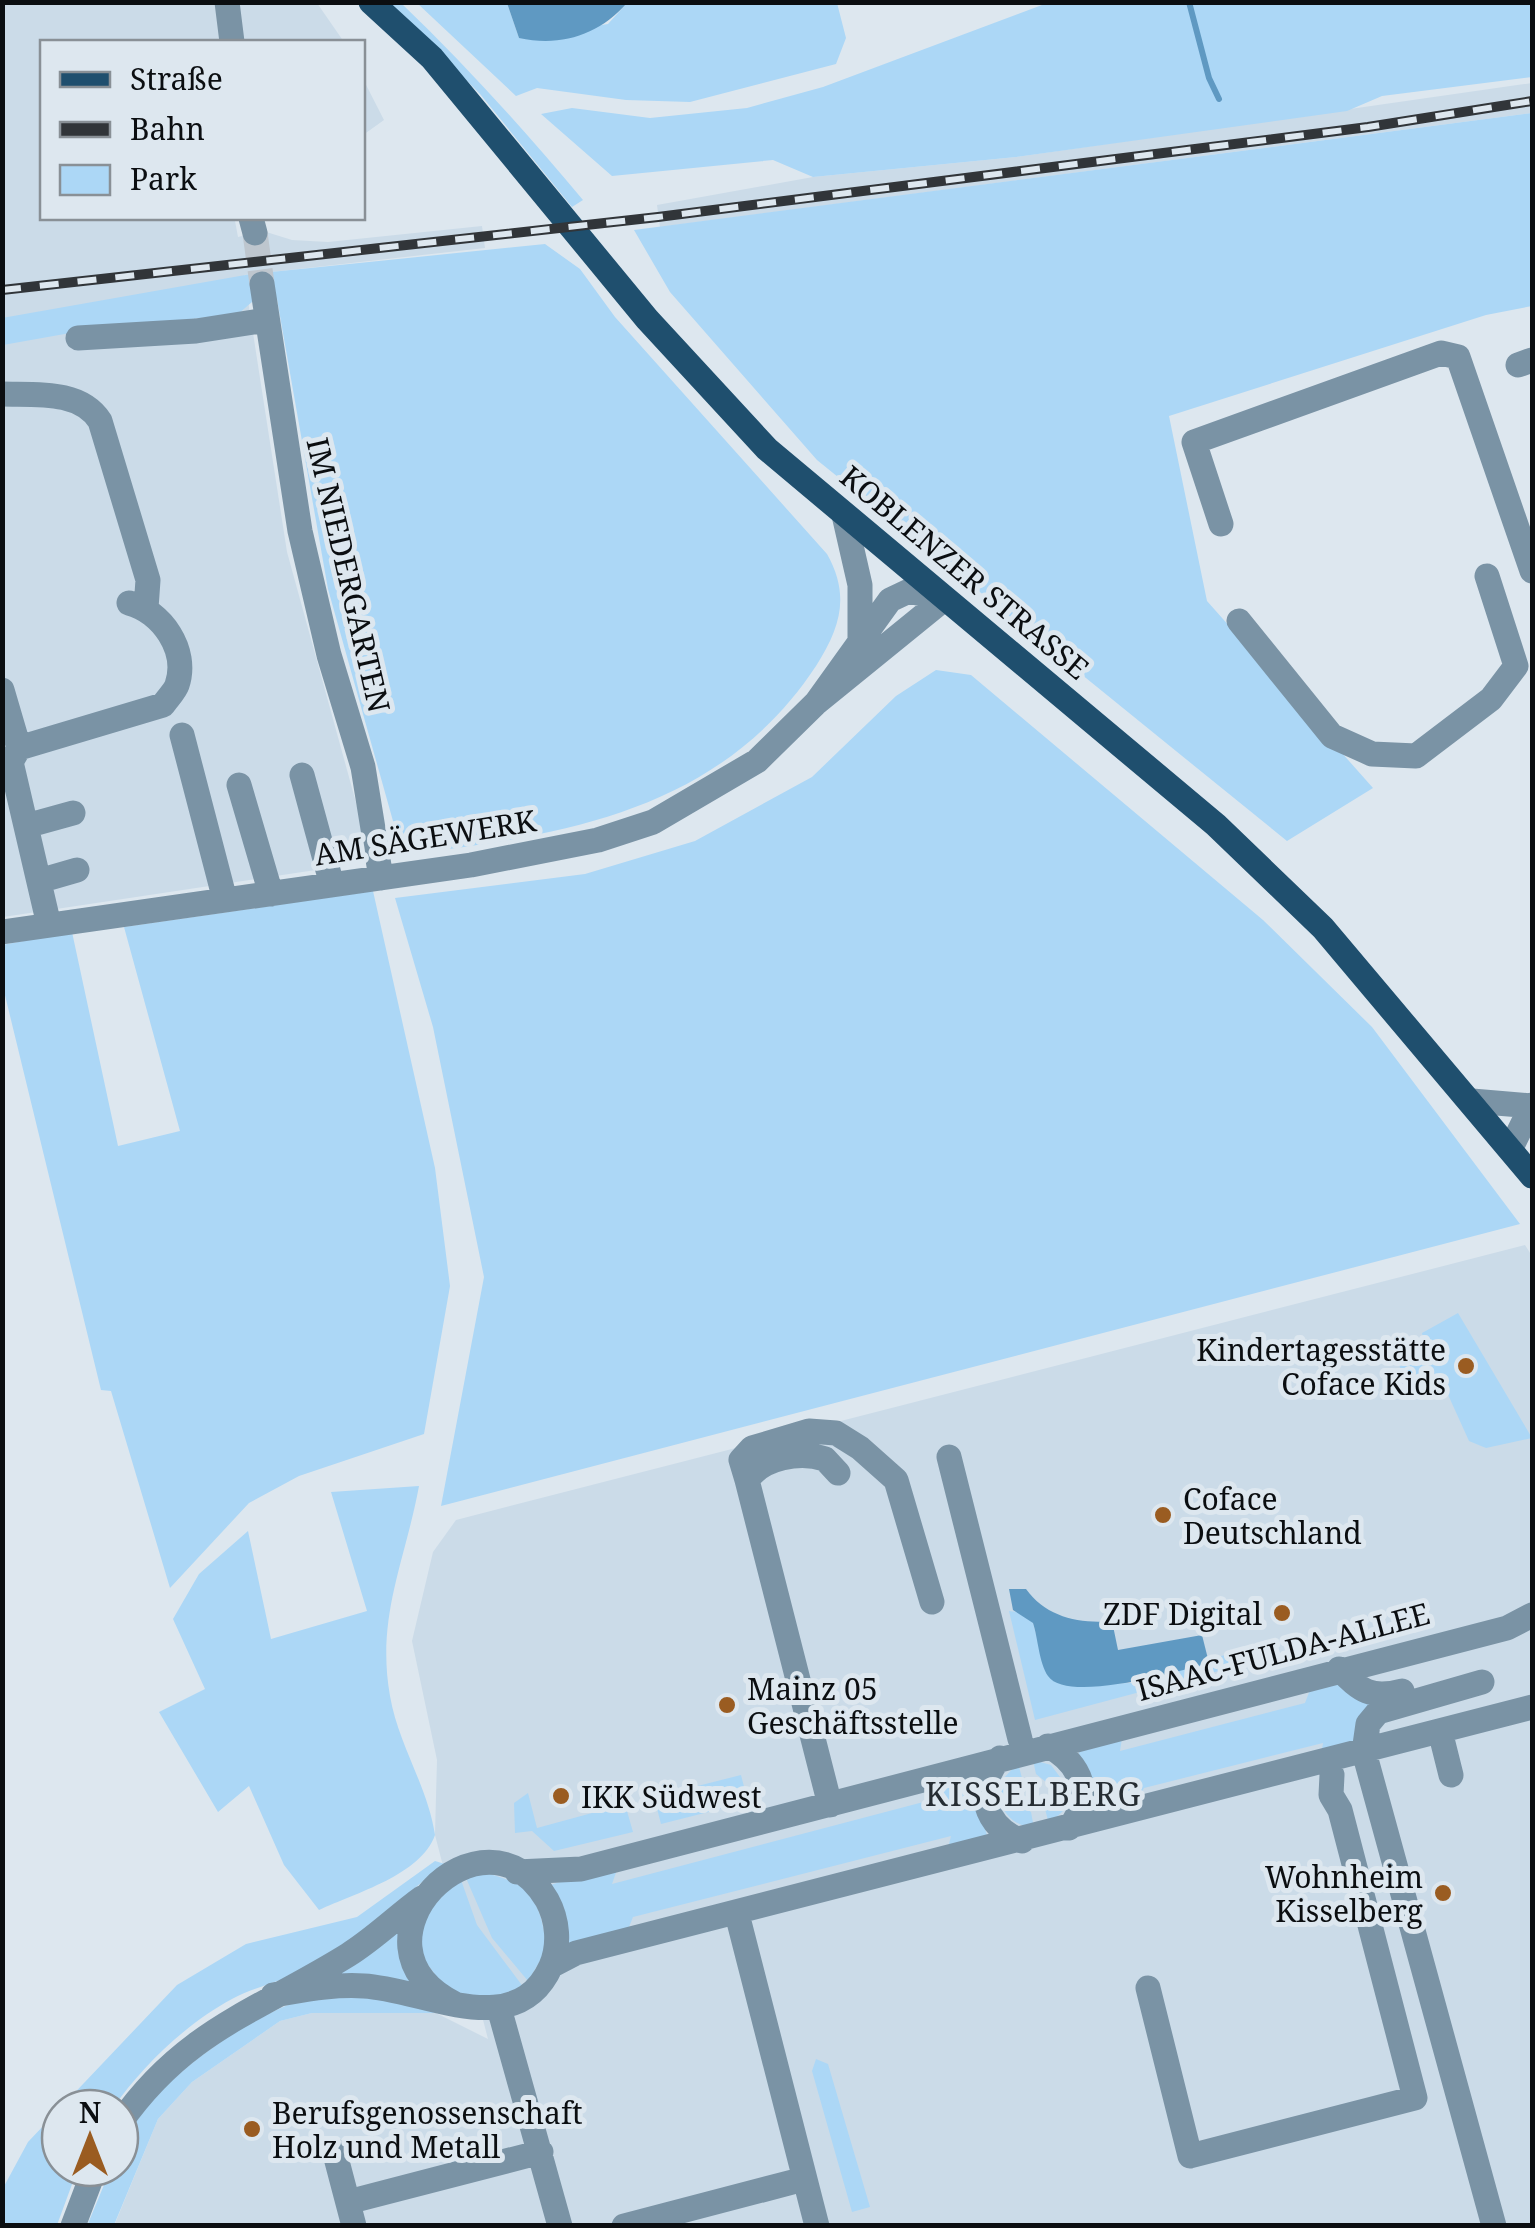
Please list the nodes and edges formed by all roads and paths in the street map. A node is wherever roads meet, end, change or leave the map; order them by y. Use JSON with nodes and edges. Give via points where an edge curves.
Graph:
{"nodes":[{"id":1,"x":228,"y":2,"type":"edge"},
{"id":2,"x":372,"y":2,"type":"edge"},
{"id":3,"x":232,"y":40,"type":"edge"},
{"id":4,"x":262,"y":284,"type":"tunnel mouth"},
{"id":5,"x":266,"y":320,"type":"junction"},
{"id":6,"x":78,"y":338,"type":"dead end"},
{"id":7,"x":2,"y":394,"type":"edge"},
{"id":8,"x":844,"y":515,"type":"junction"},
{"id":9,"x":1221,"y":524,"type":"dead end"},
{"id":10,"x":1532,"y":571,"type":"edge"},
{"id":11,"x":1487,"y":576,"type":"dead end"},
{"id":12,"x":944,"y":599,"type":"junction"},
{"id":13,"x":1239,"y":621,"type":"dead end"},
{"id":14,"x":860,"y":640,"type":"junction"},
{"id":15,"x":2,"y":690,"type":"edge"},
{"id":16,"x":816,"y":703,"type":"junction"},
{"id":17,"x":182,"y":735,"type":"dead end"},
{"id":18,"x":18,"y":748,"type":"junction"},
{"id":19,"x":302,"y":775,"type":"dead end"},
{"id":20,"x":239,"y":785,"type":"dead end"},
{"id":21,"x":74,"y":813,"type":"dead end"},
{"id":22,"x":26,"y":826,"type":"junction"},
{"id":23,"x":78,"y":870,"type":"dead end"},
{"id":24,"x":381,"y":878,"type":"junction"},
{"id":25,"x":38,"y":881,"type":"junction"},
{"id":26,"x":332,"y":885,"type":"junction"},
{"id":27,"x":271,"y":894,"type":"junction"},
{"id":28,"x":225,"y":900,"type":"junction"},
{"id":29,"x":49,"y":925,"type":"junction"},
{"id":30,"x":2,"y":932,"type":"edge"},
{"id":31,"x":1472,"y":1101,"type":"junction"},
{"id":32,"x":1532,"y":1106,"type":"edge"},
{"id":33,"x":1522,"y":1146,"type":"edge"},
{"id":34,"x":1532,"y":1176,"type":"edge"},
{"id":35,"x":949,"y":1458,"type":"dead end"},
{"id":36,"x":838,"y":1473,"type":"dead end"},
{"id":37,"x":747,"y":1480,"type":"junction"},
{"id":38,"x":932,"y":1602,"type":"dead end"},
{"id":39,"x":1532,"y":1615,"type":"edge"},
{"id":40,"x":1339,"y":1669,"type":"junction"},
{"id":41,"x":1532,"y":1707,"type":"edge"},
{"id":42,"x":1440,"y":1731,"type":"junction"},
{"id":43,"x":1020,"y":1739,"type":"dead end"},
{"id":44,"x":1048,"y":1746,"type":"junction"},
{"id":45,"x":1364,"y":1752,"type":"junction"},
{"id":46,"x":1000,"y":1758,"type":"junction"},
{"id":47,"x":1330,"y":1769,"type":"junction"},
{"id":48,"x":1451,"y":1775,"type":"dead end"},
{"id":49,"x":830,"y":1805,"type":"junction"},
{"id":50,"x":1069,"y":1828,"type":"junction"},
{"id":51,"x":1022,"y":1841,"type":"junction"},
{"id":52,"x":517,"y":1872,"type":"junction"},
{"id":53,"x":422,"y":1898,"type":"junction"},
{"id":54,"x":736,"y":1914,"type":"junction"},
{"id":55,"x":551,"y":1966,"type":"junction"},
{"id":56,"x":1148,"y":1988,"type":"dead end"},
{"id":57,"x":273,"y":1996,"type":"junction"},
{"id":58,"x":454,"y":2004,"type":"junction"},
{"id":59,"x":499,"y":2008,"type":"junction"},
{"id":60,"x":140,"y":2094,"type":"edge"},
{"id":61,"x":334,"y":2150,"type":"dead end"},
{"id":62,"x":542,"y":2152,"type":"junction"},
{"id":63,"x":804,"y":2180,"type":"junction"},
{"id":64,"x":87,"y":2188,"type":"edge"},
{"id":65,"x":351,"y":2214,"type":"edge"},
{"id":66,"x":73,"y":2226,"type":"edge"},
{"id":67,"x":560,"y":2226,"type":"edge"},
{"id":68,"x":624,"y":2226,"type":"edge"},
{"id":69,"x":816,"y":2226,"type":"edge"},
{"id":70,"x":1494,"y":2226,"type":"edge"}],
"edges":[{"from":1,"to":3,"type":"street"},
{"from":2,"to":8,"type":"main road","name":"KOBLENZER STRASSE","via":[[432,58],[682,360],[767,449]]},
{"from":4,"to":5,"type":"street","name":"IM NIEDERGARTEN"},
{"from":5,"to":6,"type":"street"},
{"from":5,"to":24,"type":"street","name":"IM NIEDERGARTEN","via":[[297,516],[362,767]]},
{"from":7,"to":18,"type":"street","via":[[75,400],[92,408],[148,580],[137,606],[166,626],[177,654],[177,685],[163,705]]},
{"from":8,"to":12,"type":"main road","name":"KOBLENZER STRASSE"},
{"from":8,"to":14,"type":"street","via":[[860,585]]},
{"from":9,"to":10,"type":"street","via":[[1194,442],[1441,354],[1458,357]]},
{"from":11,"to":13,"type":"street","via":[[1516,666],[1491,699],[1416,756],[1372,754],[1332,736]]},
{"from":12,"to":14,"type":"street","name":"AM SÄGEWERK","via":[[918,591],[896,595]]},
{"from":12,"to":16,"type":"street","name":"AM SÄGEWERK"},
{"from":12,"to":31,"type":"main road","name":"KOBLENZER STRASSE","via":[[1216,825],[1323,928]]},
{"from":14,"to":16,"type":"street","name":"AM SÄGEWERK"},
{"from":15,"to":18,"type":"street"},
{"from":16,"to":24,"type":"street","name":"AM SÄGEWERK","via":[[757,761],[653,822],[546,852]]},
{"from":17,"to":28,"type":"street"},
{"from":18,"to":22,"type":"street","via":[[10,762]]},
{"from":19,"to":26,"type":"street"},
{"from":20,"to":27,"type":"street"},
{"from":21,"to":22,"type":"street"},
{"from":22,"to":25,"type":"street"},
{"from":23,"to":25,"type":"street"},
{"from":24,"to":26,"type":"street","name":"AM SÄGEWERK"},
{"from":25,"to":29,"type":"street"},
{"from":26,"to":27,"type":"street","name":"AM SÄGEWERK"},
{"from":27,"to":28,"type":"street","name":"AM SÄGEWERK"},
{"from":28,"to":29,"type":"street","name":"AM SÄGEWERK"},
{"from":29,"to":30,"type":"street","name":"AM SÄGEWERK"},
{"from":31,"to":32,"type":"street"},
{"from":31,"to":33,"type":"main road","name":"KOBLENZER STRASSE"},
{"from":32,"to":33,"type":"street"},
{"from":33,"to":34,"type":"main road","name":"KOBLENZER STRASSE"},
{"from":35,"to":43,"type":"street"},
{"from":36,"to":37,"type":"street","via":[[825,1458],[795,1456],[764,1465]]},
{"from":37,"to":38,"type":"street","via":[[741,1460],[752,1448],[809,1431],[846,1438],[894,1475]]},
{"from":37,"to":49,"type":"street"},
{"from":39,"to":40,"type":"street","name":"ISAAC-FULDA-ALLEE","via":[[1507,1628]]},
{"from":40,"to":44,"type":"street","name":"ISAAC-FULDA-ALLEE"},
{"from":40,"to":45,"type":"street","via":[[1375,1696],[1481,1677],[1383,1708],[1368,1724]]},
{"from":41,"to":42,"type":"street"},
{"from":42,"to":45,"type":"street"},
{"from":42,"to":48,"type":"street"},
{"from":44,"to":46,"type":"street","name":"ISAAC-FULDA-ALLEE"},
{"from":44,"to":50,"type":"street","via":[[1070,1760],[1082,1782],[1081,1806]]},
{"from":45,"to":47,"type":"street"},
{"from":45,"to":70,"type":"street"},
{"from":46,"to":49,"type":"street","name":"ISAAC-FULDA-ALLEE"},
{"from":46,"to":51,"type":"street","via":[[987,1779],[987,1809],[1000,1830]]},
{"from":47,"to":50,"type":"street"},
{"from":47,"to":56,"type":"street","via":[[1331,1795],[1415,2098],[1190,2156]]},
{"from":49,"to":52,"type":"street","name":"ISAAC-FULDA-ALLEE","via":[[581,1870]]},
{"from":50,"to":51,"type":"street"},
{"from":51,"to":54,"type":"street"},
{"from":52,"to":53,"type":"street","name":"ISAAC-FULDA-ALLEE","via":[[491,1864],[464,1866]]},
{"from":52,"to":55,"type":"street","via":[[540,1890],[554,1916]]},
{"from":53,"to":57,"type":"street","name":"ISAAC-FULDA-ALLEE","via":[[352,1954]]},
{"from":53,"to":58,"type":"street","via":[[411,1933],[415,1962],[430,1987]]},
{"from":54,"to":55,"type":"street","via":[[576,1953]]},
{"from":54,"to":63,"type":"street"},
{"from":55,"to":59,"type":"street","via":[[532,1992]]},
{"from":57,"to":58,"type":"street","name":"ISAAC-FULDA-ALLEE","via":[[363,1986]]},
{"from":57,"to":60,"type":"street","name":"ISAAC-FULDA-ALLEE","via":[[193,2044]]},
{"from":58,"to":59,"type":"street","name":"ISAAC-FULDA-ALLEE"},
{"from":59,"to":62,"type":"street"},
{"from":61,"to":65,"type":"street"},
{"from":62,"to":65,"type":"street"},
{"from":62,"to":67,"type":"street"},
{"from":63,"to":68,"type":"street"},
{"from":63,"to":69,"type":"street"},
{"from":64,"to":66,"type":"street"}]}
